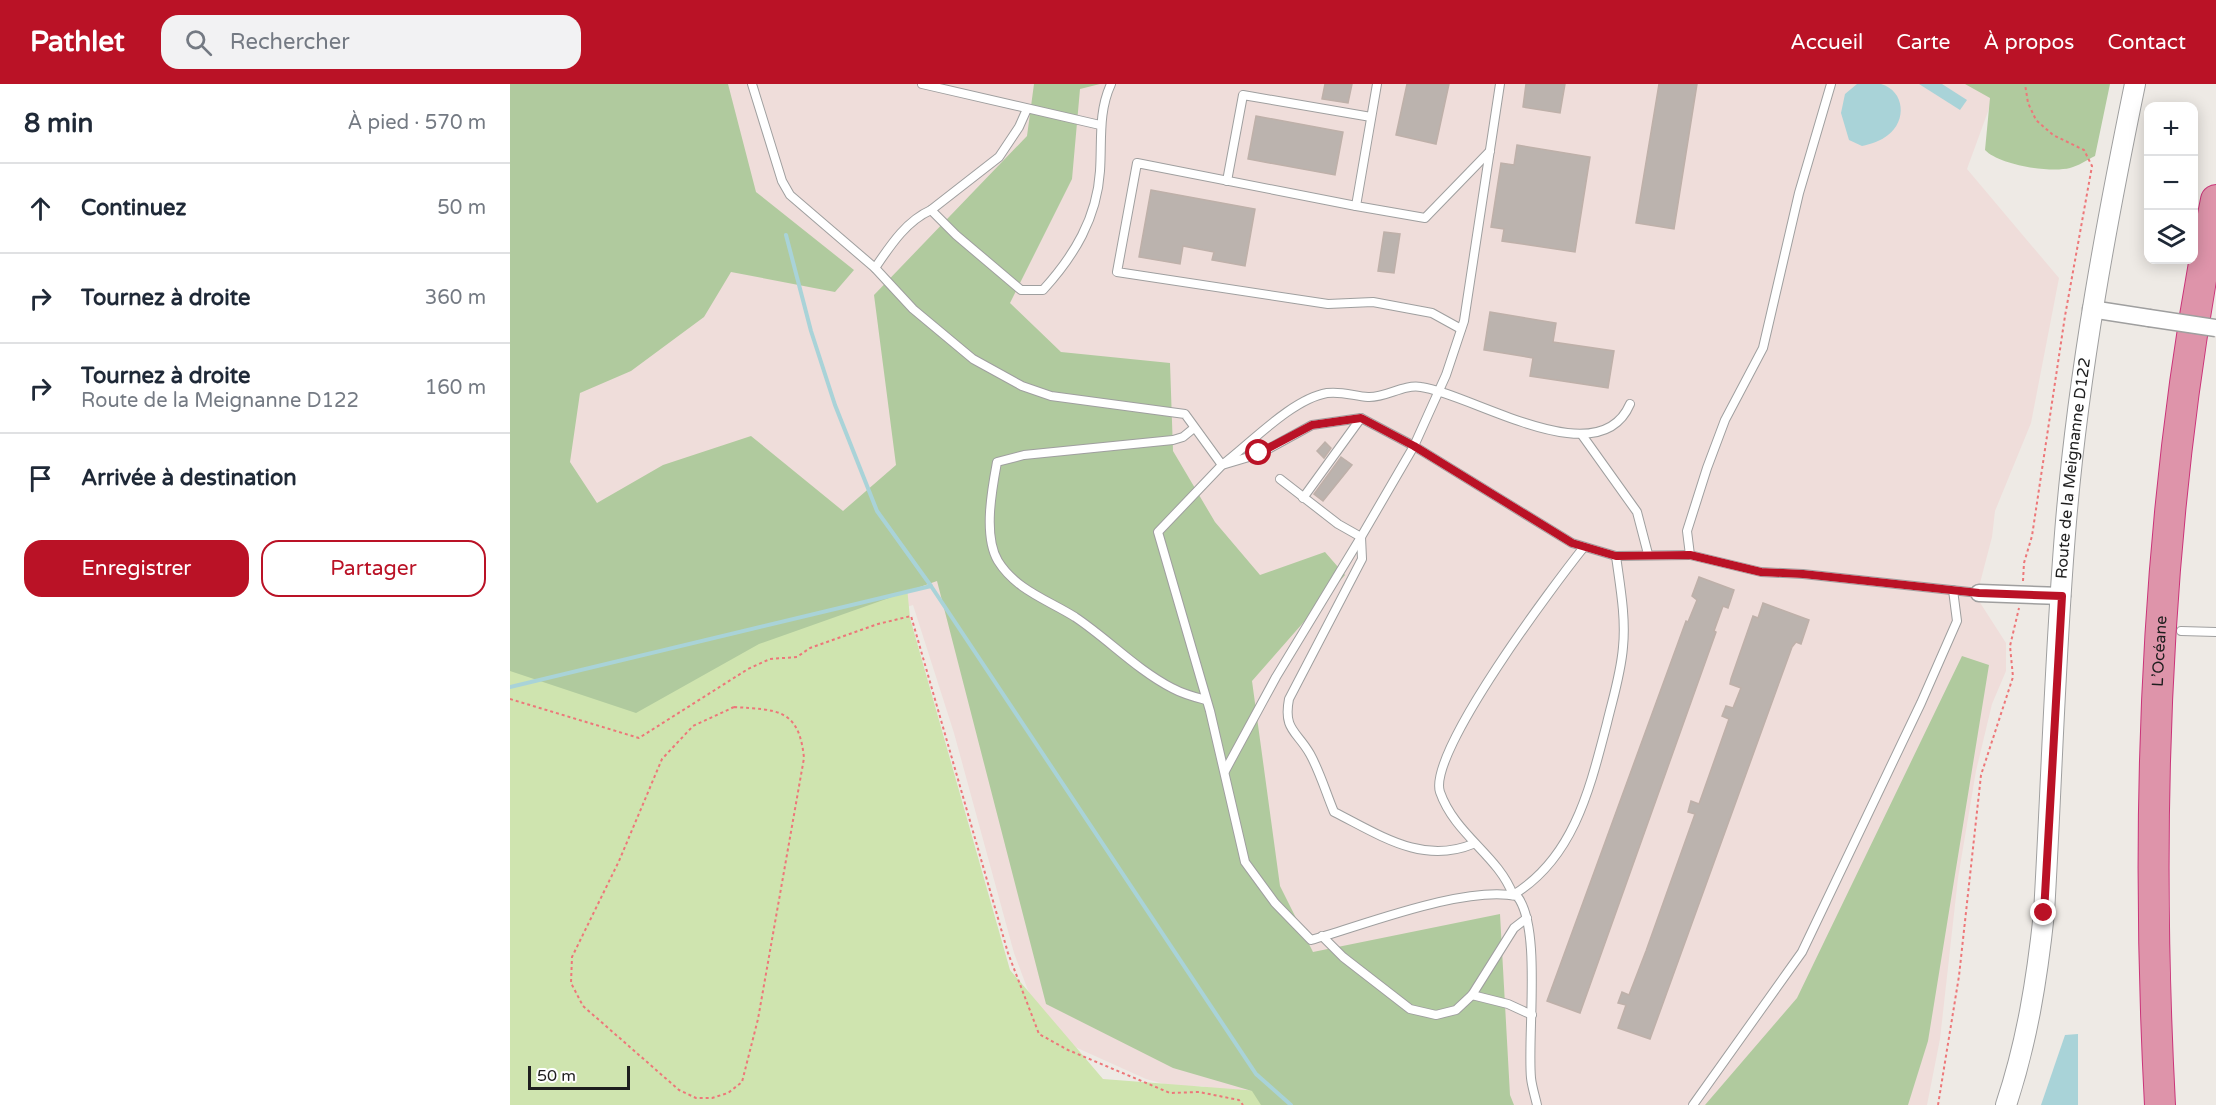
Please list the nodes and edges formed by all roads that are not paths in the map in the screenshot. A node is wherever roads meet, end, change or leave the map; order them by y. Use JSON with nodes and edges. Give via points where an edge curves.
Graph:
{"nodes":[{"id":1,"x":752,"y":84,"type":"edge"},
{"id":2,"x":922,"y":84,"type":"edge"},
{"id":3,"x":1111,"y":84,"type":"edge"},
{"id":4,"x":1377,"y":84,"type":"edge"},
{"id":5,"x":1500,"y":84,"type":"edge"},
{"id":6,"x":1831,"y":84,"type":"edge"},
{"id":7,"x":2135,"y":84,"type":"edge"},
{"id":8,"x":1028,"y":109,"type":"junction"},
{"id":9,"x":1371,"y":117,"type":"junction"},
{"id":10,"x":1100,"y":125,"type":"junction"},
{"id":11,"x":1490,"y":151,"type":"junction"},
{"id":12,"x":1227,"y":181,"type":"junction"},
{"id":13,"x":2216,"y":200,"type":"edge"},
{"id":14,"x":1356,"y":206,"type":"junction"},
{"id":15,"x":931,"y":210,"type":"junction"},
{"id":16,"x":875,"y":268,"type":"junction"},
{"id":17,"x":2091,"y":309,"type":"junction"},
{"id":18,"x":2216,"y":321,"type":"edge"},
{"id":19,"x":2216,"y":328,"type":"edge"},
{"id":20,"x":1461,"y":329,"type":"junction"},
{"id":21,"x":1439,"y":393,"type":"junction"},
{"id":22,"x":1630,"y":404,"type":"dead end"},
{"id":23,"x":1361,"y":418,"type":"junction"},
{"id":24,"x":1194,"y":428,"type":"junction"},
{"id":25,"x":1582,"y":435,"type":"junction"},
{"id":26,"x":1414,"y":446,"type":"junction"},
{"id":27,"x":1222,"y":465,"type":"junction"},
{"id":28,"x":1280,"y":478,"type":"dead end"},
{"id":29,"x":1303,"y":498,"type":"junction"},
{"id":30,"x":1361,"y":537,"type":"junction"},
{"id":31,"x":1584,"y":547,"type":"junction"},
{"id":32,"x":1648,"y":554,"type":"junction"},
{"id":33,"x":1690,"y":555,"type":"junction"},
{"id":34,"x":1616,"y":556,"type":"junction"},
{"id":35,"x":1953,"y":590,"type":"junction"},
{"id":36,"x":1979,"y":593,"type":"joint"},
{"id":37,"x":2062,"y":596,"type":"junction"},
{"id":38,"x":2181,"y":631,"type":"junction"},
{"id":39,"x":2216,"y":632,"type":"edge"},
{"id":40,"x":1206,"y":700,"type":"junction"},
{"id":41,"x":1225,"y":771,"type":"junction"},
{"id":42,"x":1473,"y":844,"type":"junction"},
{"id":43,"x":1513,"y":895,"type":"junction"},
{"id":44,"x":1527,"y":918,"type":"junction"},
{"id":45,"x":1322,"y":936,"type":"junction"},
{"id":46,"x":1472,"y":994,"type":"junction"},
{"id":47,"x":1532,"y":1015,"type":"junction"},
{"id":48,"x":1537,"y":1105,"type":"edge"},
{"id":49,"x":1693,"y":1105,"type":"edge"},
{"id":50,"x":2006,"y":1105,"type":"edge"},
{"id":51,"x":2160,"y":1105,"type":"edge"},
{"id":52,"x":2180,"y":1105,"type":"edge"}],
"edges":[{"from":1,"to":16,"type":"lane","via":[[782,181],[790,195]]},
{"from":2,"to":8,"type":"lane"},
{"from":3,"to":10,"type":"lane"},
{"from":4,"to":9,"type":"lane"},
{"from":5,"to":11,"type":"lane"},
{"from":6,"to":33,"type":"lane","via":[[1798,194],[1763,348],[1725,420],[1707,468],[1687,531]]},
{"from":7,"to":17,"type":"street","name":"Route de la Meignanne D122"},
{"from":8,"to":10,"type":"lane"},
{"from":8,"to":15,"type":"lane","via":[[999,157]]},
{"from":9,"to":12,"type":"lane","via":[[1243,95]]},
{"from":9,"to":14,"type":"lane"},
{"from":10,"to":15,"type":"lane","via":[[1100,172],[1094,213],[1076,248],[1043,290],[1021,290]]},
{"from":11,"to":14,"type":"lane","via":[[1425,218]]},
{"from":11,"to":20,"type":"lane"},
{"from":12,"to":14,"type":"lane"},
{"from":12,"to":20,"type":"lane","via":[[1137,163],[1117,273],[1328,304],[1373,302],[1432,313]]},
{"from":13,"to":51,"type":"highway","name":"L’Océane","via":[[2187,383],[2162,620],[2153,858]]},
{"from":15,"to":16,"type":"lane","via":[[902,232]]},
{"from":16,"to":24,"type":"lane","via":[[913,309],[973,359],[1022,386],[1051,396],[1185,414]]},
{"from":17,"to":19,"type":"street","bridge":true},
{"from":17,"to":37,"type":"street","name":"Route de la Meignanne D122","via":[[2067,510]]},
{"from":18,"to":38,"type":"highway","name":"L’Océane","via":[[2195,474]]},
{"from":20,"to":21,"type":"lane"},
{"from":21,"to":25,"type":"lane","via":[[1541,427]]},
{"from":21,"to":26,"type":"lane"},
{"from":21,"to":27,"type":"lane","via":[[1414,387],[1368,397],[1345,393],[1320,395],[1294,408]]},
{"from":22,"to":25,"type":"lane","via":[[1615,425]]},
{"from":23,"to":26,"type":"lane"},
{"from":23,"to":27,"type":"lane","via":[[1312,425],[1259,453]]},
{"from":23,"to":29,"type":"lane"},
{"from":24,"to":27,"type":"lane"},
{"from":24,"to":40,"type":"lane","via":[[1173,440],[1024,455],[998,462],[989,499],[990,526],[997,559],[1014,581],[1075,617],[1169,687]]},
{"from":25,"to":32,"type":"lane","via":[[1637,512]]},
{"from":26,"to":30,"type":"lane"},
{"from":26,"to":31,"type":"lane"},
{"from":27,"to":40,"type":"lane","via":[[1158,531]]},
{"from":28,"to":29,"type":"lane"},
{"from":29,"to":30,"type":"lane"},
{"from":30,"to":41,"type":"lane","via":[[1276,677]]},
{"from":30,"to":42,"type":"lane","via":[[1362,559],[1289,699],[1291,731],[1310,753],[1334,812],[1419,851],[1451,851]]},
{"from":31,"to":34,"type":"lane"},
{"from":31,"to":42,"type":"lane","via":[[1544,597],[1455,737],[1443,764],[1439,789],[1451,815]]},
{"from":32,"to":33,"type":"lane"},
{"from":32,"to":34,"type":"lane"},
{"from":33,"to":35,"type":"lane","via":[[1761,572]]},
{"from":34,"to":43,"type":"lane","via":[[1624,646],[1593,777],[1575,826],[1559,854],[1527,887]]},
{"from":35,"to":36,"type":"lane"},
{"from":35,"to":49,"type":"lane","via":[[1957,621],[1802,952]]},
{"from":36,"to":37,"type":"street"},
{"from":37,"to":50,"type":"street","name":"Route de la Meignanne D122","via":[[2038,975],[2020,1063]]},
{"from":38,"to":39,"type":"lane"},
{"from":38,"to":52,"type":"highway","name":"L’Océane","via":[[2173,851]]},
{"from":40,"to":41,"type":"lane"},
{"from":41,"to":45,"type":"lane","via":[[1245,862],[1275,903],[1311,940]]},
{"from":42,"to":43,"type":"lane","via":[[1509,884]]},
{"from":43,"to":44,"type":"lane","via":[[1523,903]]},
{"from":43,"to":45,"type":"lane","via":[[1503,893],[1424,905]]},
{"from":44,"to":46,"type":"lane","via":[[1509,935]]},
{"from":44,"to":47,"type":"lane"},
{"from":45,"to":46,"type":"lane","via":[[1342,957],[1410,1009],[1436,1015],[1456,1010]]},
{"from":46,"to":47,"type":"lane"},
{"from":47,"to":48,"type":"lane","via":[[1531,1077]]}]}
